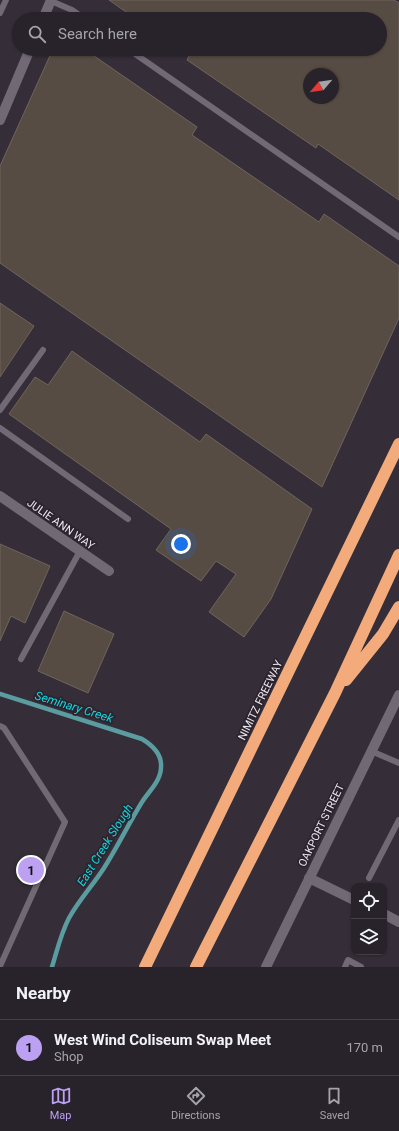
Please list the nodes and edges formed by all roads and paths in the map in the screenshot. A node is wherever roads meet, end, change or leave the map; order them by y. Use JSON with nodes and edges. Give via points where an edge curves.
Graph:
{"nodes":[{"id":1,"x":6,"y":0,"type":"edge"},
{"id":2,"x":50,"y":0,"type":"edge"},
{"id":3,"x":46,"y":12,"type":"edge"},
{"id":4,"x":75,"y":12,"type":"edge"},
{"id":5,"x":0,"y":13,"type":"edge"},
{"id":6,"x":27,"y":56,"type":"edge"},
{"id":7,"x":138,"y":56,"type":"edge"},
{"id":8,"x":0,"y":120,"type":"edge"},
{"id":9,"x":399,"y":237,"type":"edge"},
{"id":10,"x":43,"y":350,"type":"dead end"},
{"id":11,"x":0,"y":410,"type":"edge"},
{"id":12,"x":0,"y":428,"type":"edge"},
{"id":13,"x":399,"y":444,"type":"edge"},
{"id":14,"x":0,"y":496,"type":"edge"},
{"id":15,"x":128,"y":519,"type":"dead end"},
{"id":16,"x":80,"y":551,"type":"junction"},
{"id":17,"x":399,"y":554,"type":"edge"},
{"id":18,"x":109,"y":571,"type":"dead end"},
{"id":19,"x":399,"y":607,"type":"edge"},
{"id":20,"x":21,"y":659,"type":"dead end"},
{"id":21,"x":335,"y":693,"type":"junction"},
{"id":22,"x":399,"y":694,"type":"edge"},
{"id":23,"x":0,"y":726,"type":"edge"},
{"id":24,"x":371,"y":751,"type":"junction"},
{"id":25,"x":399,"y":763,"type":"edge"},
{"id":26,"x":399,"y":820,"type":"edge"},
{"id":27,"x":309,"y":878,"type":"junction"},
{"id":28,"x":369,"y":878,"type":"dead end"},
{"id":29,"x":351,"y":899,"type":"edge"},
{"id":30,"x":387,"y":916,"type":"edge"},
{"id":31,"x":399,"y":922,"type":"edge"},
{"id":32,"x":0,"y":966,"type":"edge"},
{"id":33,"x":145,"y":967,"type":"edge"},
{"id":34,"x":196,"y":967,"type":"edge"},
{"id":35,"x":266,"y":967,"type":"edge"},
{"id":36,"x":345,"y":967,"type":"edge"},
{"id":37,"x":362,"y":967,"type":"edge"}],
"edges":[{"from":1,"to":5,"type":"lane"},
{"from":2,"to":3,"type":"main road"},
{"from":2,"to":4,"type":"lane"},
{"from":6,"to":8,"type":"main road"},
{"from":7,"to":9,"type":"lane"},
{"from":10,"to":11,"type":"lane"},
{"from":12,"to":15,"type":"lane"},
{"from":13,"to":33,"type":"highway","name":"NIMITZ FREEWAY"},
{"from":14,"to":16,"type":"main road","name":"JULIE ANN WAY"},
{"from":16,"to":18,"type":"main road","name":"JULIE ANN WAY"},
{"from":16,"to":20,"type":"lane"},
{"from":17,"to":21,"type":"highway"},
{"from":19,"to":21,"type":"highway","via":[[383,634]]},
{"from":21,"to":34,"type":"highway"},
{"from":22,"to":24,"type":"main road","name":"OAKPORT STREET"},
{"from":23,"to":32,"type":"lane","via":[[4,728],[65,822]]},
{"from":24,"to":25,"type":"lane"},
{"from":24,"to":27,"type":"main road","name":"OAKPORT STREET"},
{"from":26,"to":28,"type":"lane"},
{"from":27,"to":29,"type":"main road"},
{"from":27,"to":35,"type":"main road","name":"OAKPORT STREET"},
{"from":30,"to":31,"type":"main road"},
{"from":36,"to":37,"type":"lane","via":[[348,960]]}]}
